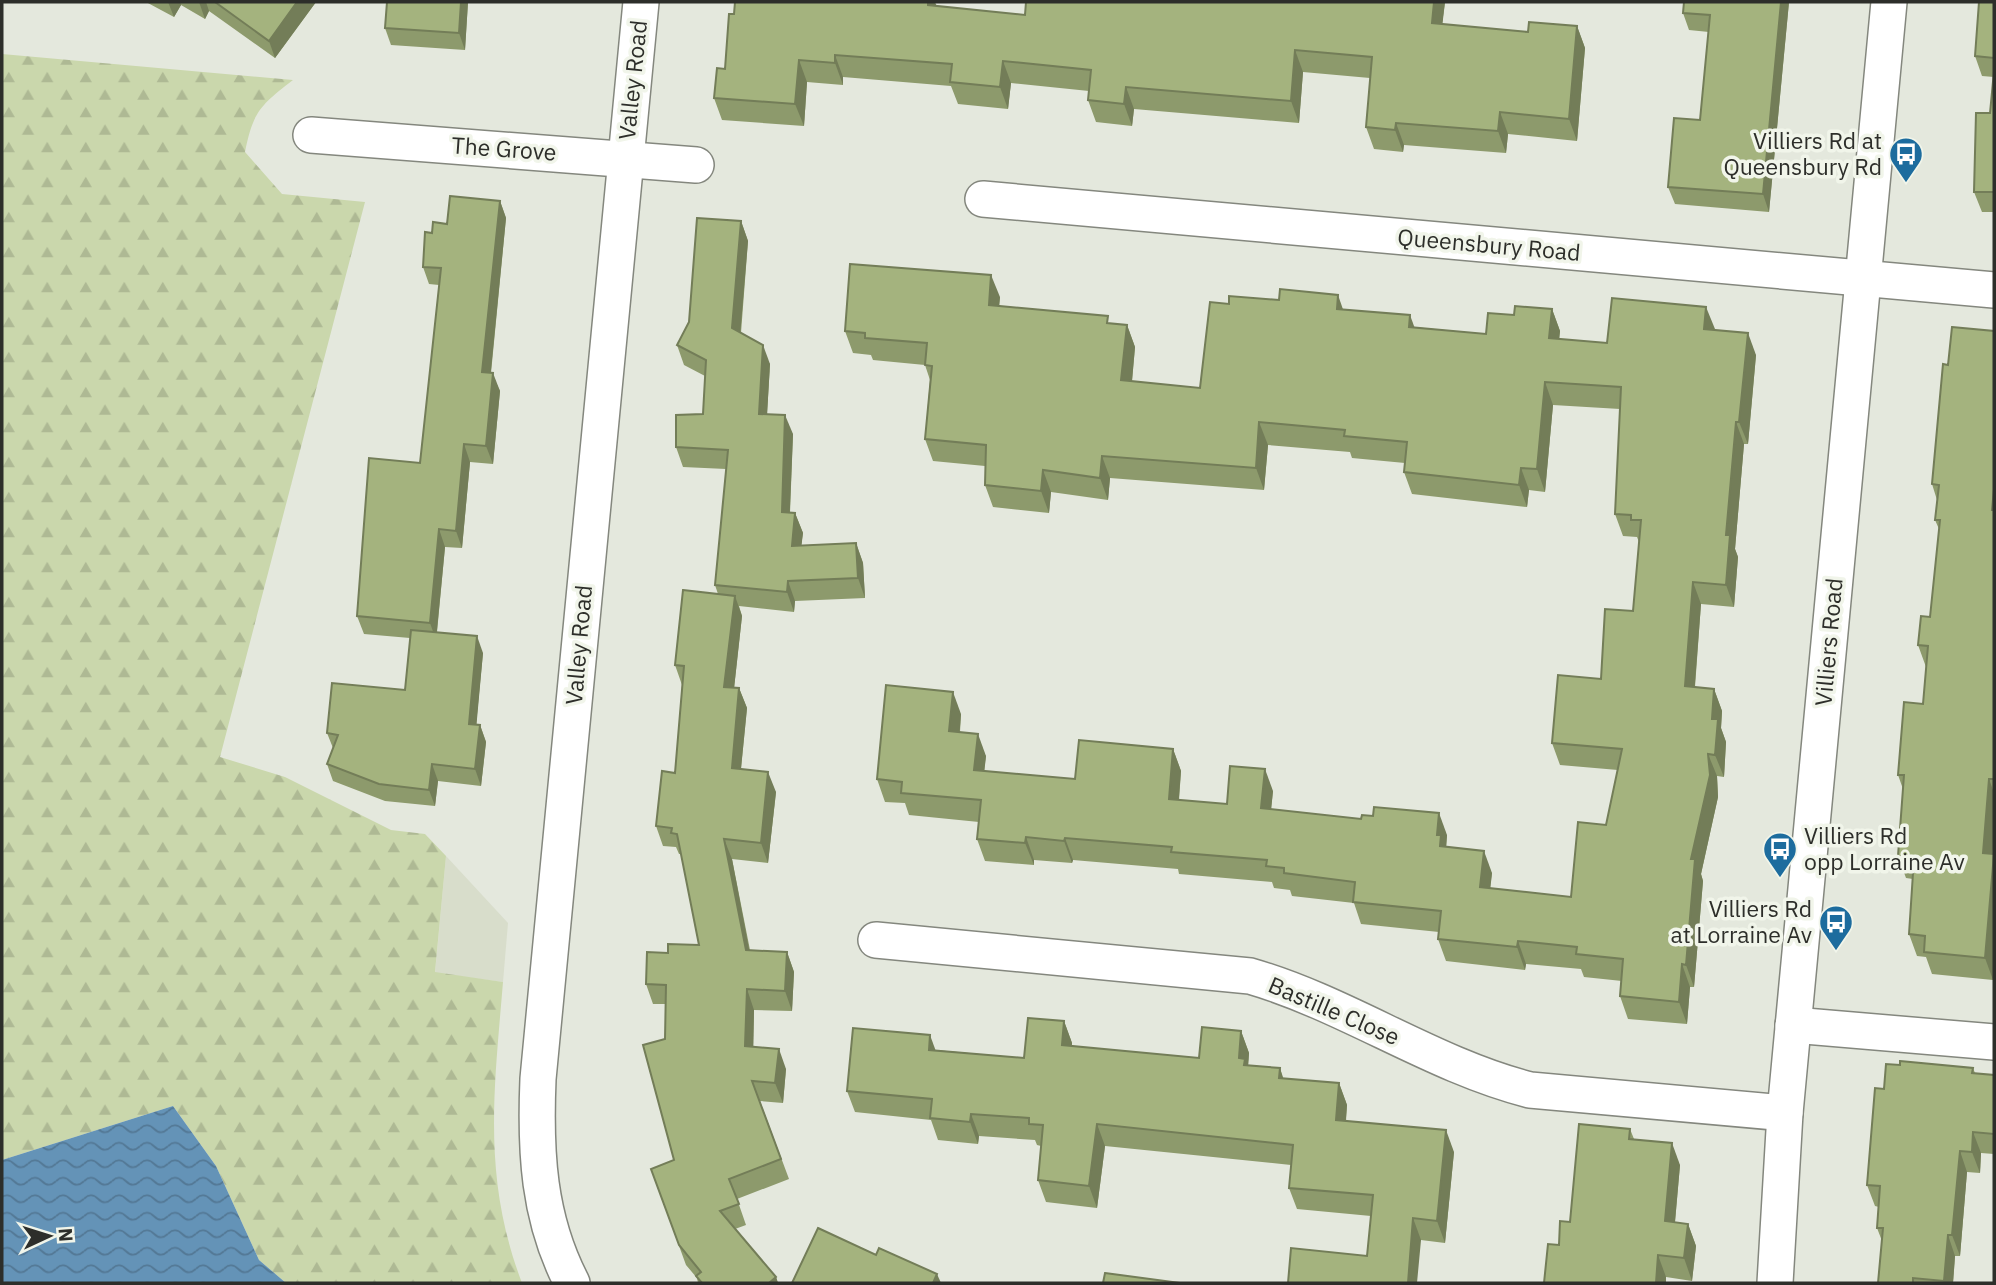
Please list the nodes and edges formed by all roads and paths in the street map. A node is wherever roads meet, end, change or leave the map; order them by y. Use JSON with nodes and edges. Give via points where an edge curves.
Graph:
{"nodes":[{"id":1,"x":641,"y":2,"type":"edge"},
{"id":2,"x":1889,"y":2,"type":"edge"},
{"id":3,"x":311,"y":135,"type":"dead end"},
{"id":4,"x":625,"y":157,"type":"junction"},
{"id":5,"x":696,"y":165,"type":"dead end"},
{"id":6,"x":983,"y":199,"type":"dead end"},
{"id":7,"x":1863,"y":279,"type":"junction"},
{"id":8,"x":1994,"y":290,"type":"edge"},
{"id":9,"x":876,"y":940,"type":"dead end"},
{"id":10,"x":1793,"y":1025,"type":"junction"},
{"id":11,"x":1994,"y":1042,"type":"edge"},
{"id":12,"x":1785,"y":1113,"type":"junction"},
{"id":13,"x":572,"y":1283,"type":"edge"},
{"id":14,"x":1775,"y":1283,"type":"edge"}],
"edges":[{"from":1,"to":4,"type":"street","name":"Valley Road"},
{"from":2,"to":7,"type":"street","name":"Villiers Road"},
{"from":3,"to":4,"type":"street","name":"The Grove"},
{"from":4,"to":5,"type":"street","name":"The Grove"},
{"from":4,"to":13,"type":"street","name":"Valley Road","via":[[538,1079],[540,1191]]},
{"from":6,"to":7,"type":"street","name":"Queensbury Road"},
{"from":7,"to":8,"type":"street","name":"Queensbury Road"},
{"from":7,"to":10,"type":"street","name":"Villiers Road"},
{"from":9,"to":12,"type":"street","name":"Bastille Close","via":[[1250,976],[1299,993],[1483,1076],[1530,1090]]},
{"from":10,"to":11,"type":"street"},
{"from":10,"to":12,"type":"street","name":"Villiers Road"},
{"from":12,"to":14,"type":"street","name":"Villiers Road"}]}
